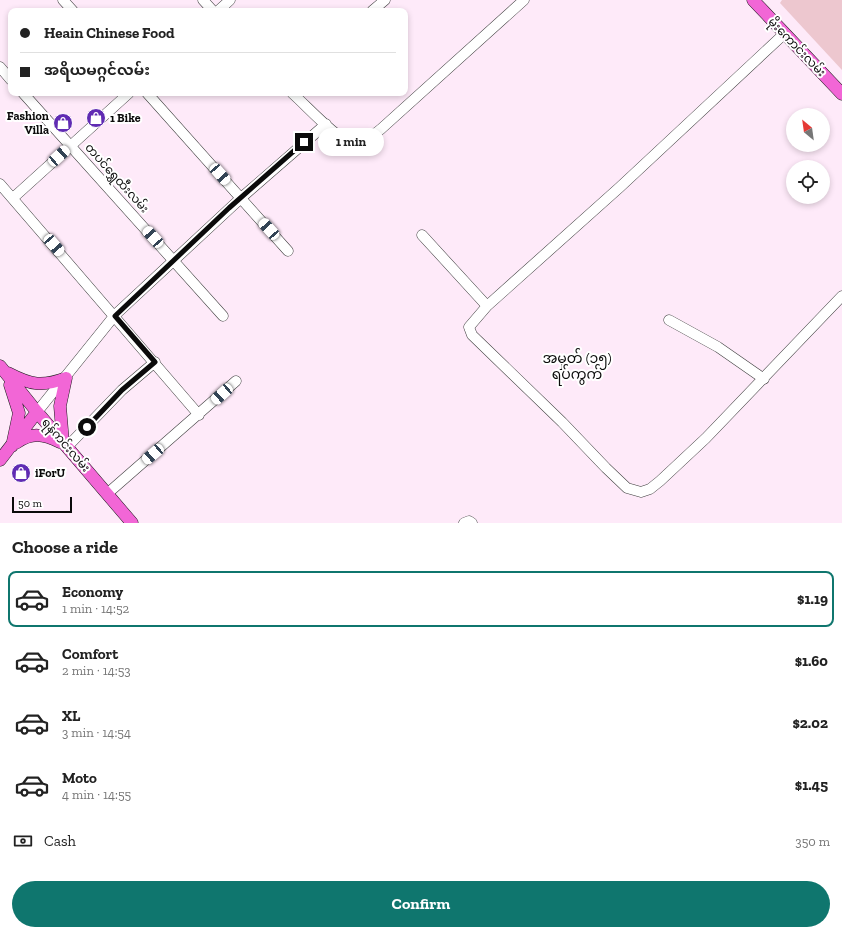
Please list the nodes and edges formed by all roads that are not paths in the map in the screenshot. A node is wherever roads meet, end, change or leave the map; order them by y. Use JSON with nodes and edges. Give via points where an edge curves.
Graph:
{"nodes":[{"id":1,"x":63,"y":0,"type":"edge"},
{"id":2,"x":203,"y":0,"type":"edge"},
{"id":3,"x":230,"y":0,"type":"edge"},
{"id":4,"x":384,"y":0,"type":"edge"},
{"id":5,"x":524,"y":0,"type":"edge"},
{"id":6,"x":752,"y":0,"type":"edge"},
{"id":7,"x":70,"y":8,"type":"edge"},
{"id":8,"x":210,"y":8,"type":"edge"},
{"id":9,"x":221,"y":8,"type":"edge"},
{"id":10,"x":375,"y":8,"type":"edge"},
{"id":11,"x":784,"y":34,"type":"junction"},
{"id":12,"x":0,"y":67,"type":"edge"},
{"id":13,"x":8,"y":76,"type":"edge"},
{"id":14,"x":842,"y":94,"type":"edge"},
{"id":15,"x":26,"y":96,"type":"edge"},
{"id":16,"x":126,"y":96,"type":"edge"},
{"id":17,"x":150,"y":96,"type":"edge"},
{"id":18,"x":295,"y":96,"type":"edge"},
{"id":19,"x":326,"y":124,"type":"junction"},
{"id":20,"x":70,"y":146,"type":"junction"},
{"id":21,"x":0,"y":184,"type":"edge"},
{"id":22,"x":13,"y":198,"type":"junction"},
{"id":23,"x":241,"y":198,"type":"junction"},
{"id":24,"x":422,"y":235,"type":"dead end"},
{"id":25,"x":288,"y":251,"type":"dead end"},
{"id":26,"x":173,"y":260,"type":"junction"},
{"id":27,"x":842,"y":296,"type":"edge"},
{"id":28,"x":487,"y":306,"type":"junction"},
{"id":29,"x":115,"y":316,"type":"junction"},
{"id":30,"x":223,"y":316,"type":"dead end"},
{"id":31,"x":668,"y":320,"type":"dead end"},
{"id":32,"x":155,"y":362,"type":"junction"},
{"id":33,"x":2,"y":368,"type":"edge"},
{"id":34,"x":66,"y":378,"type":"junction"},
{"id":35,"x":764,"y":379,"type":"junction"},
{"id":36,"x":236,"y":381,"type":"dead end"},
{"id":37,"x":37,"y":412,"type":"junction"},
{"id":38,"x":199,"y":415,"type":"junction"},
{"id":39,"x":65,"y":445,"type":"junction"},
{"id":40,"x":12,"y":446,"type":"junction"},
{"id":41,"x":0,"y":460,"type":"edge"},
{"id":42,"x":108,"y":493,"type":"junction"},
{"id":43,"x":132,"y":523,"type":"edge"},
{"id":44,"x":464,"y":523,"type":"edge"},
{"id":45,"x":472,"y":523,"type":"edge"}],
"edges":[{"from":1,"to":7,"type":"street"},
{"from":2,"to":8,"type":"street"},
{"from":3,"to":9,"type":"street"},
{"from":4,"to":10,"type":"street"},
{"from":5,"to":19,"type":"street","via":[[358,147]]},
{"from":6,"to":11,"type":"main road","name":"မိုးကောင်းလမ်း"},
{"from":11,"to":14,"type":"main road","name":"မိုးကောင်းလမ်း"},
{"from":11,"to":28,"type":"street","via":[[620,187]]},
{"from":12,"to":13,"type":"street"},
{"from":15,"to":20,"type":"street","name":"တပင်ရွှေထီးလမ်း"},
{"from":16,"to":20,"type":"street"},
{"from":17,"to":23,"type":"street"},
{"from":18,"to":19,"type":"street"},
{"from":19,"to":23,"type":"street"},
{"from":20,"to":22,"type":"street"},
{"from":20,"to":26,"type":"street","name":"တပင်ရွှေထီးလမ်း"},
{"from":21,"to":22,"type":"street"},
{"from":22,"to":29,"type":"street"},
{"from":23,"to":25,"type":"street"},
{"from":23,"to":26,"type":"street"},
{"from":24,"to":28,"type":"street"},
{"from":26,"to":29,"type":"street"},
{"from":26,"to":30,"type":"street","name":"တပင်ရွှေထီးလမ်း"},
{"from":27,"to":35,"type":"street"},
{"from":28,"to":35,"type":"street","via":[[469,327],[472,335],[626,488],[641,492],[660,481]]},
{"from":29,"to":32,"type":"street"},
{"from":29,"to":34,"type":"street"},
{"from":31,"to":35,"type":"street","via":[[718,347]]},
{"from":32,"to":38,"type":"street"},
{"from":32,"to":39,"type":"street"},
{"from":33,"to":34,"type":"main road","via":[[18,378],[39,385]]},
{"from":33,"to":37,"type":"main road","name":"ရန်ကင်းလမ်း"},
{"from":33,"to":40,"type":"main road","via":[[19,413]]},
{"from":34,"to":37,"type":"street"},
{"from":34,"to":39,"type":"main road","via":[[60,406]]},
{"from":36,"to":38,"type":"street"},
{"from":37,"to":39,"type":"main road","name":"ရန်ကင်းလမ်း"},
{"from":37,"to":40,"type":"main road"},
{"from":38,"to":42,"type":"street"},
{"from":39,"to":40,"type":"main road","via":[[36,434],[26,436]]},
{"from":39,"to":42,"type":"main road","name":"ရန်ကင်းလမ်း"},
{"from":40,"to":41,"type":"main road"},
{"from":42,"to":43,"type":"main road","name":"ရန်ကင်းလမ်း"},
{"from":44,"to":45,"type":"street"}]}
